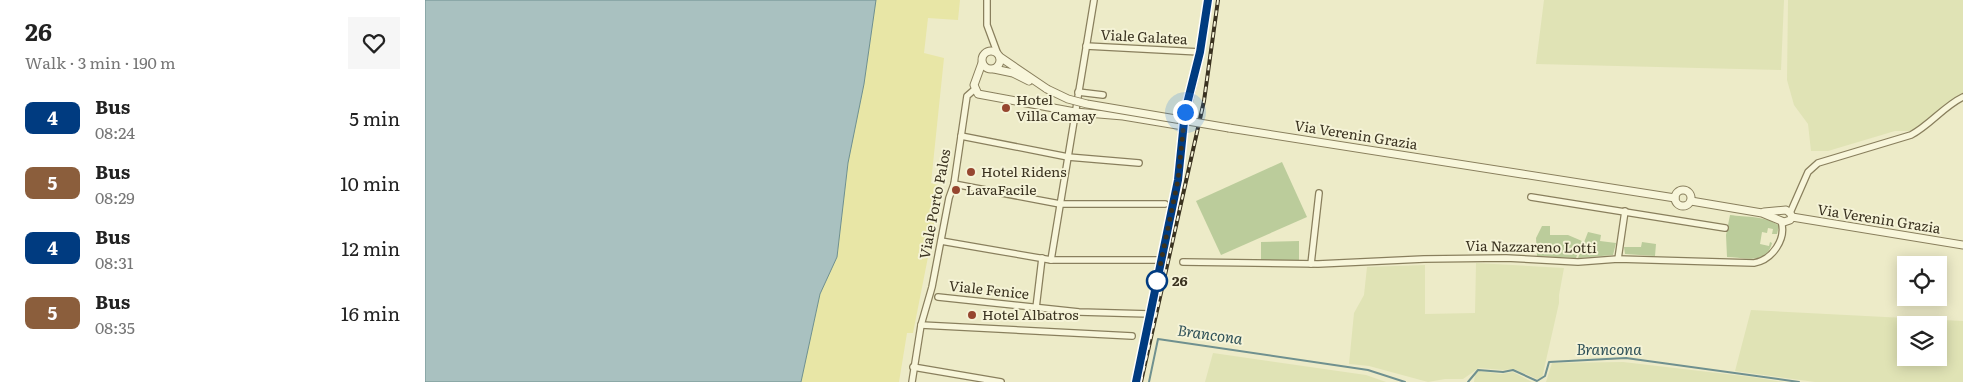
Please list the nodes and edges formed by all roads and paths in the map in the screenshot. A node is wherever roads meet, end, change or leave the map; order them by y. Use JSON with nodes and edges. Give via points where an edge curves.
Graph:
{"nodes":[{"id":1,"x":987,"y":0,"type":"edge"},
{"id":2,"x":1094,"y":0,"type":"edge"},
{"id":3,"x":1208,"y":0,"type":"edge"},
{"id":4,"x":1086,"y":46,"type":"junction"},
{"id":5,"x":1200,"y":52,"type":"junction"},
{"id":6,"x":999,"y":54,"type":"junction"},
{"id":7,"x":983,"y":62,"type":"junction"},
{"id":8,"x":993,"y":69,"type":"junction"},
{"id":9,"x":975,"y":81,"type":"junction"},
{"id":10,"x":1037,"y":83,"type":"junction"},
{"id":11,"x":975,"y":90,"type":"junction"},
{"id":12,"x":1078,"y":92,"type":"junction"},
{"id":13,"x":1103,"y":95,"type":"dead end"},
{"id":14,"x":1963,"y":97,"type":"edge"},
{"id":15,"x":1075,"y":112,"type":"junction"},
{"id":16,"x":1183,"y":126,"type":"junction"},
{"id":17,"x":961,"y":136,"type":"junction"},
{"id":18,"x":1068,"y":157,"type":"junction"},
{"id":19,"x":1139,"y":163,"type":"dead end"},
{"id":20,"x":954,"y":184,"type":"junction"},
{"id":21,"x":1319,"y":193,"type":"dead end"},
{"id":22,"x":1531,"y":197,"type":"dead end"},
{"id":23,"x":1675,"y":198,"type":"junction"},
{"id":24,"x":1691,"y":201,"type":"junction"},
{"id":25,"x":1060,"y":204,"type":"junction"},
{"id":26,"x":1165,"y":204,"type":"dead end"},
{"id":27,"x":1625,"y":211,"type":"junction"},
{"id":28,"x":1761,"y":213,"type":"junction"},
{"id":29,"x":1791,"y":217,"type":"junction"},
{"id":30,"x":1781,"y":221,"type":"junction"},
{"id":31,"x":1725,"y":228,"type":"dead end"},
{"id":32,"x":1782,"y":236,"type":"junction"},
{"id":33,"x":941,"y":241,"type":"junction"},
{"id":34,"x":1963,"y":245,"type":"edge"},
{"id":35,"x":1042,"y":258,"type":"junction"},
{"id":36,"x":1618,"y":259,"type":"junction"},
{"id":37,"x":1051,"y":260,"type":"junction"},
{"id":38,"x":1161,"y":260,"type":"junction"},
{"id":39,"x":1183,"y":262,"type":"dead end"},
{"id":40,"x":1311,"y":264,"type":"junction"},
{"id":41,"x":938,"y":297,"type":"dead end"},
{"id":42,"x":1037,"y":308,"type":"junction"},
{"id":43,"x":1150,"y":314,"type":"junction"},
{"id":44,"x":921,"y":325,"type":"junction"},
{"id":45,"x":1132,"y":336,"type":"dead end"},
{"id":46,"x":913,"y":367,"type":"junction"},
{"id":47,"x":912,"y":382,"type":"edge"},
{"id":48,"x":1001,"y":382,"type":"edge"},
{"id":49,"x":1136,"y":382,"type":"edge"}],
"edges":[{"from":1,"to":6,"type":"street","via":[[987,25]]},
{"from":2,"to":4,"type":"street"},
{"from":3,"to":5,"type":"street"},
{"from":4,"to":5,"type":"street","name":"Viale Galatea"},
{"from":4,"to":12,"type":"street"},
{"from":5,"to":16,"type":"street"},
{"from":6,"to":7,"type":"street","via":[[991,50],[986,52]]},
{"from":6,"to":8,"type":"street","via":[[1001,62]]},
{"from":6,"to":10,"type":"street","name":"Via Verenin Grazia"},
{"from":7,"to":8,"type":"street"},
{"from":7,"to":9,"type":"street"},
{"from":8,"to":9,"type":"street"},
{"from":8,"to":10,"type":"street","name":"Via Verenin Grazia"},
{"from":9,"to":11,"type":"street"},
{"from":10,"to":23,"type":"street","name":"Via Verenin Grazia","bridge":true,"via":[[1068,99],[1087,104]]},
{"from":11,"to":15,"type":"street","via":[[978,94]]},
{"from":11,"to":17,"type":"street","name":"Viale Porto Palos","via":[[967,96]]},
{"from":12,"to":13,"type":"street"},
{"from":12,"to":15,"type":"street"},
{"from":14,"to":29,"type":"street","via":[[1922,129],[1818,163],[1808,172]]},
{"from":15,"to":16,"type":"street"},
{"from":15,"to":18,"type":"street"},
{"from":16,"to":38,"type":"street","via":[[1178,180]]},
{"from":17,"to":18,"type":"street"},
{"from":17,"to":20,"type":"street","name":"Viale Porto Palos"},
{"from":18,"to":19,"type":"street"},
{"from":18,"to":25,"type":"street"},
{"from":20,"to":25,"type":"street"},
{"from":20,"to":33,"type":"street","name":"Viale Porto Palos"},
{"from":21,"to":40,"type":"street"},
{"from":22,"to":27,"type":"street"},
{"from":23,"to":24,"type":"street","name":"Via Verenin Grazia","via":[[1681,206]]},
{"from":23,"to":24,"type":"street","name":"Via Verenin Grazia","via":[[1678,192],[1685,191],[1690,194]]},
{"from":24,"to":28,"type":"street","name":"Via Verenin Grazia"},
{"from":25,"to":26,"type":"street"},
{"from":25,"to":37,"type":"street"},
{"from":27,"to":31,"type":"street"},
{"from":27,"to":36,"type":"street"},
{"from":28,"to":29,"type":"street","name":"Via Verenin Grazia","via":[[1786,210]]},
{"from":28,"to":30,"type":"street","name":"Via Verenin Grazia"},
{"from":29,"to":30,"type":"street","name":"Via Verenin Grazia"},
{"from":29,"to":32,"type":"street"},
{"from":29,"to":34,"type":"street","name":"Via Verenin Grazia"},
{"from":30,"to":32,"type":"street"},
{"from":32,"to":36,"type":"street","name":"Via Nazzareno Lotti","via":[[1771,255],[1761,262]]},
{"from":33,"to":35,"type":"street"},
{"from":33,"to":44,"type":"street","name":"Viale Porto Palos"},
{"from":35,"to":37,"type":"street"},
{"from":35,"to":42,"type":"street","name":"Viale Fenice"},
{"from":36,"to":40,"type":"street","name":"Via Nazzareno Lotti","via":[[1578,262],[1507,258],[1424,259]]},
{"from":37,"to":38,"type":"street"},
{"from":38,"to":43,"type":"street"},
{"from":39,"to":40,"type":"street","name":"Via Nazzareno Lotti"},
{"from":41,"to":42,"type":"street","name":"Viale Fenice"},
{"from":42,"to":43,"type":"street","name":"Viale Fenice"},
{"from":43,"to":49,"type":"street"},
{"from":44,"to":45,"type":"street"},
{"from":44,"to":46,"type":"street","name":"Viale Porto Palos"},
{"from":46,"to":47,"type":"street","name":"Viale Porto Palos"},
{"from":46,"to":48,"type":"street"}]}
